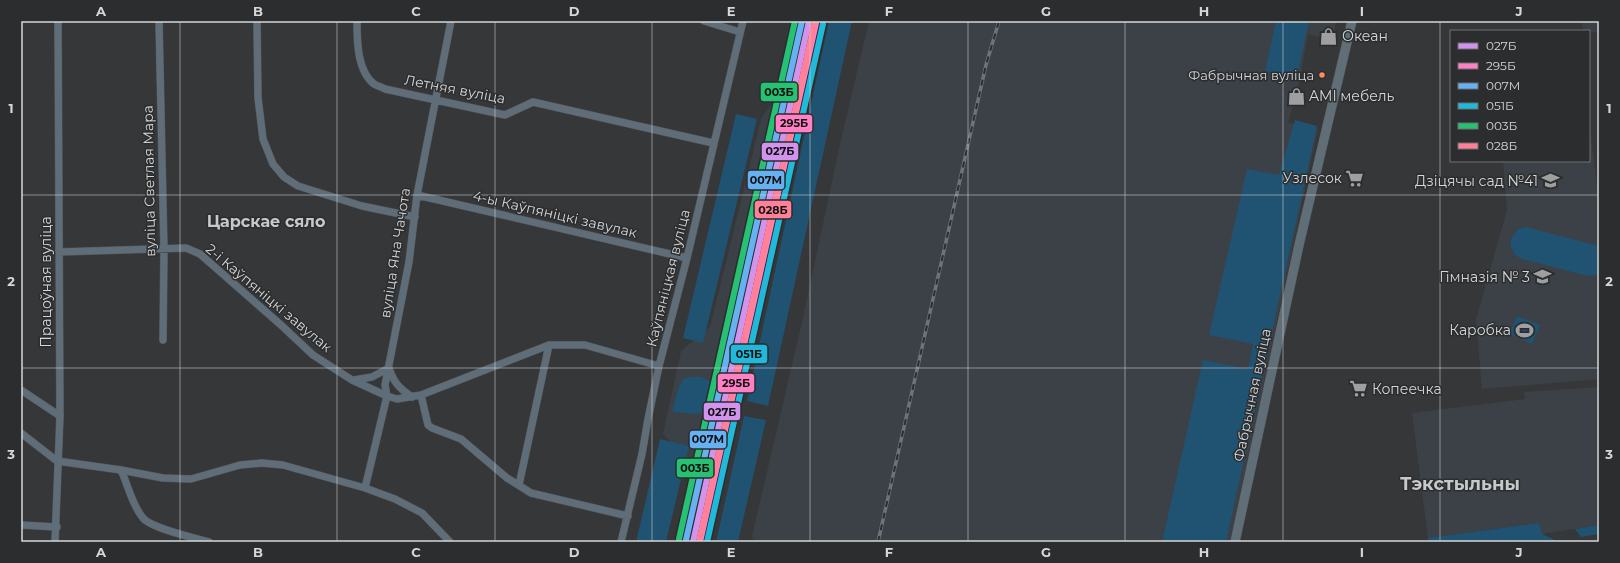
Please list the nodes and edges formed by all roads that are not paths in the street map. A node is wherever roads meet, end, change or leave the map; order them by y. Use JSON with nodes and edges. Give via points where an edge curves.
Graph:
{"nodes":[{"id":1,"x":58,"y":21,"type":"edge"},
{"id":2,"x":159,"y":21,"type":"edge"},
{"id":3,"x":257,"y":21,"type":"edge"},
{"id":4,"x":357,"y":21,"type":"edge"},
{"id":5,"x":451,"y":21,"type":"edge"},
{"id":6,"x":704,"y":21,"type":"edge"},
{"id":7,"x":743,"y":21,"type":"edge"},
{"id":8,"x":1352,"y":21,"type":"edge"},
{"id":9,"x":740,"y":32,"type":"junction"},
{"id":10,"x":435,"y":100,"type":"junction"},
{"id":11,"x":713,"y":143,"type":"junction"},
{"id":12,"x":417,"y":195,"type":"junction"},
{"id":13,"x":415,"y":217,"type":"junction"},
{"id":14,"x":164,"y":250,"type":"junction"},
{"id":15,"x":58,"y":252,"type":"junction"},
{"id":16,"x":687,"y":258,"type":"junction"},
{"id":17,"x":163,"y":340,"type":"dead end"},
{"id":18,"x":549,"y":345,"type":"junction"},
{"id":19,"x":659,"y":366,"type":"junction"},
{"id":20,"x":389,"y":368,"type":"junction"},
{"id":21,"x":352,"y":380,"type":"junction"},
{"id":22,"x":21,"y":390,"type":"edge"},
{"id":23,"x":421,"y":395,"type":"junction"},
{"id":24,"x":387,"y":396,"type":"junction"},
{"id":25,"x":412,"y":397,"type":"junction"},
{"id":26,"x":60,"y":416,"type":"junction"},
{"id":27,"x":21,"y":432,"type":"edge"},
{"id":28,"x":58,"y":461,"type":"junction"},
{"id":29,"x":121,"y":470,"type":"junction"},
{"id":30,"x":519,"y":486,"type":"junction"},
{"id":31,"x":365,"y":488,"type":"junction"},
{"id":32,"x":628,"y":516,"type":"junction"},
{"id":33,"x":21,"y":525,"type":"edge"},
{"id":34,"x":57,"y":527,"type":"junction"},
{"id":35,"x":55,"y":542,"type":"edge"},
{"id":36,"x":209,"y":542,"type":"edge"},
{"id":37,"x":450,"y":542,"type":"edge"},
{"id":38,"x":621,"y":542,"type":"edge"},
{"id":39,"x":1235,"y":542,"type":"edge"}],
"edges":[{"from":1,"to":15,"type":"street","name":"Працоўная вуліца"},
{"from":2,"to":14,"type":"street","name":"вуліца Светлая Мара"},
{"from":3,"to":13,"type":"street","via":[[258,98],[263,139],[273,164],[284,177],[298,186],[362,206]]},
{"from":4,"to":10,"type":"street","name":"Летняя вуліца","via":[[357,44],[366,76],[374,84],[385,89]]},
{"from":5,"to":10,"type":"street","name":"вуліца Яна Чачота"},
{"from":6,"to":9,"type":"street"},
{"from":7,"to":9,"type":"street","name":"Каўпяніцкая вуліца"},
{"from":8,"to":39,"type":"main road","name":"Фабрычная вуліца","via":[[1299,245]]},
{"from":9,"to":11,"type":"street","name":"Каўпяніцкая вуліца"},
{"from":10,"to":11,"type":"street","name":"Летняя вуліца","via":[[505,115],[533,102]]},
{"from":10,"to":12,"type":"street","name":"вуліца Яна Чачота"},
{"from":11,"to":16,"type":"street","name":"Каўпяніцкая вуліца"},
{"from":12,"to":13,"type":"street","name":"вуліца Яна Чачота"},
{"from":12,"to":16,"type":"street","name":"4-ы Каўпяніцкі завулак"},
{"from":13,"to":20,"type":"street","name":"вуліца Яна Чачота"},
{"from":14,"to":15,"type":"street","name":"2-і Каўпяніцкі завулак"},
{"from":14,"to":17,"type":"street","name":"вуліца Светлая Мара"},
{"from":14,"to":21,"type":"street","name":"2-і Каўпяніцкі завулак","via":[[186,248],[200,254],[313,356]]},
{"from":15,"to":26,"type":"street","name":"Працоўная вуліца"},
{"from":16,"to":19,"type":"street","name":"Каўпяніцкая вуліца"},
{"from":18,"to":19,"type":"street","name":"2-і Каўпяніцкі завулак","via":[[586,345]]},
{"from":18,"to":23,"type":"street","name":"2-і Каўпяніцкі завулак"},
{"from":18,"to":30,"type":"street"},
{"from":19,"to":32,"type":"street","name":"Каўпяніцкая вуліца"},
{"from":20,"to":21,"type":"street","via":[[372,377]]},
{"from":20,"to":24,"type":"street","name":"вуліца Яна Чачота","via":[[384,385]]},
{"from":20,"to":25,"type":"street","via":[[393,380]]},
{"from":21,"to":24,"type":"street","name":"2-і Каўпяніцкі завулак"},
{"from":22,"to":26,"type":"street"},
{"from":23,"to":25,"type":"street","name":"2-і Каўпяніцкі завулак"},
{"from":23,"to":30,"type":"street","via":[[428,425],[461,439]]},
{"from":24,"to":25,"type":"street","name":"2-і Каўпяніцкі завулак","via":[[397,399]]},
{"from":24,"to":31,"type":"street","name":"вуліца Яна Чачота"},
{"from":26,"to":28,"type":"street","name":"Працоўная вуліца"},
{"from":27,"to":28,"type":"street"},
{"from":28,"to":29,"type":"street"},
{"from":28,"to":34,"type":"street","name":"Працоўная вуліца"},
{"from":29,"to":31,"type":"street","via":[[163,478],[191,479],[240,465],[262,463],[283,465]]},
{"from":29,"to":36,"type":"street","via":[[143,519],[152,525]]},
{"from":30,"to":32,"type":"street","via":[[531,493]]},
{"from":31,"to":37,"type":"street","via":[[395,499],[422,514]]},
{"from":32,"to":38,"type":"street","name":"Каўпяніцкая вуліца"},
{"from":33,"to":34,"type":"street"},
{"from":34,"to":35,"type":"street","name":"Працоўная вуліца"}]}
